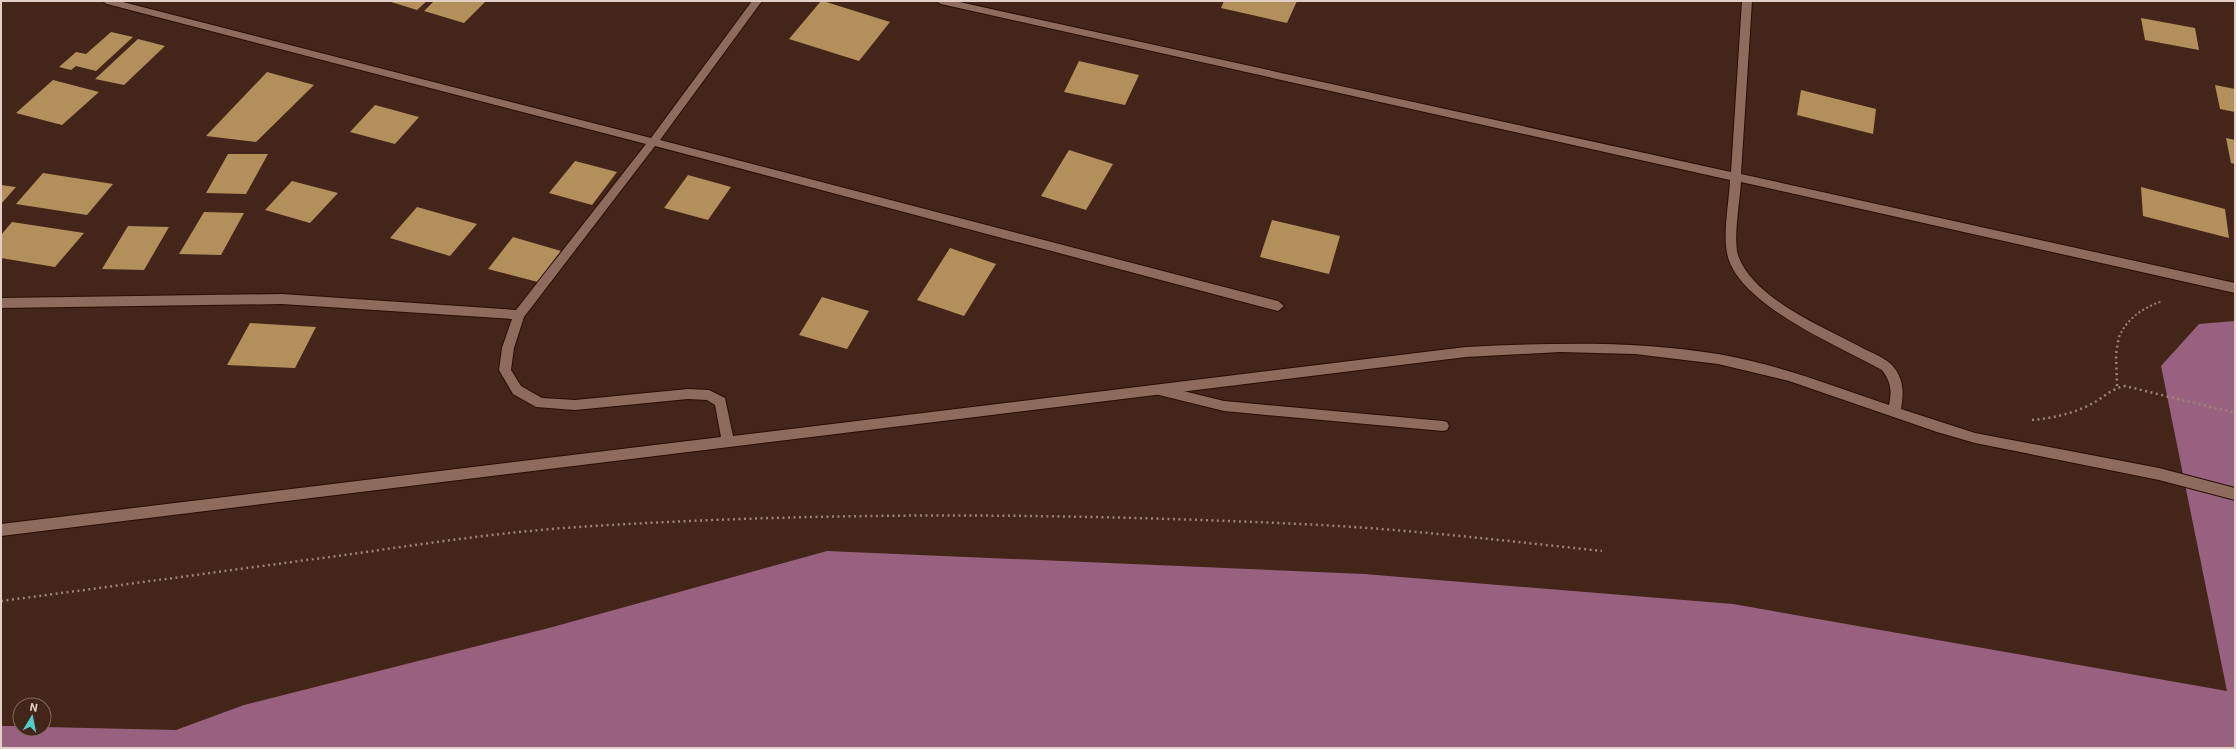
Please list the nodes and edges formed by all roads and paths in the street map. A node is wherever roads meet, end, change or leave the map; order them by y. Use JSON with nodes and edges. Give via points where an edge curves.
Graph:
{"nodes":[{"id":1,"x":107,"y":1,"type":"edge"},
{"id":2,"x":757,"y":1,"type":"edge"},
{"id":3,"x":941,"y":1,"type":"edge"},
{"id":4,"x":1747,"y":1,"type":"edge"},
{"id":5,"x":653,"y":142,"type":"junction"},
{"id":6,"x":1736,"y":178,"type":"junction"},
{"id":7,"x":2204,"y":281,"type":"junction"},
{"id":8,"x":2235,"y":288,"type":"edge"},
{"id":9,"x":1,"y":303,"type":"edge"},
{"id":10,"x":1278,"y":306,"type":"dead end"},
{"id":11,"x":519,"y":315,"type":"junction"},
{"id":12,"x":2117,"y":386,"type":"dead end"},
{"id":13,"x":2135,"y":388,"type":"dead end"},
{"id":14,"x":1159,"y":390,"type":"junction"},
{"id":15,"x":1894,"y":412,"type":"junction"},
{"id":16,"x":2235,"y":413,"type":"edge"},
{"id":17,"x":1443,"y":426,"type":"dead end"},
{"id":18,"x":728,"y":442,"type":"junction"},
{"id":19,"x":2235,"y":494,"type":"edge"},
{"id":20,"x":1,"y":530,"type":"edge"},
{"id":21,"x":1602,"y":551,"type":"dead end"},
{"id":22,"x":1,"y":601,"type":"edge"}],
"edges":[{"from":1,"to":5,"type":"street"},
{"from":2,"to":5,"type":"street"},
{"from":3,"to":6,"type":"street"},
{"from":4,"to":6,"type":"street"},
{"from":5,"to":10,"type":"street"},
{"from":5,"to":11,"type":"street"},
{"from":6,"to":7,"type":"street"},
{"from":6,"to":15,"type":"street","via":[[1733,256],[1743,276],[1786,312],[1886,367],[1896,379],[1898,390]]},
{"from":7,"to":8,"type":"street"},
{"from":7,"to":12,"type":"path","via":[[2190,292],[2157,302],[2143,310],[2124,328],[2117,341],[2115,355]]},
{"from":9,"to":11,"type":"street","via":[[282,299]]},
{"from":11,"to":18,"type":"street","via":[[508,348],[505,370],[517,390],[540,403],[575,405],[688,394],[709,395],[721,402]]},
{"from":13,"to":16,"type":"path"},
{"from":14,"to":15,"type":"street","via":[[1466,352],[1560,347],[1635,348],[1718,359],[1789,376]]},
{"from":14,"to":17,"type":"street","via":[[1224,406]]},
{"from":14,"to":18,"type":"street"},
{"from":15,"to":19,"type":"street","via":[[1937,428],[1975,438],[2159,474]]},
{"from":18,"to":20,"type":"street"},
{"from":21,"to":22,"type":"path","via":[[1445,534],[1322,525],[1034,516],[905,515],[730,519],[573,527],[394,548]]}]}
